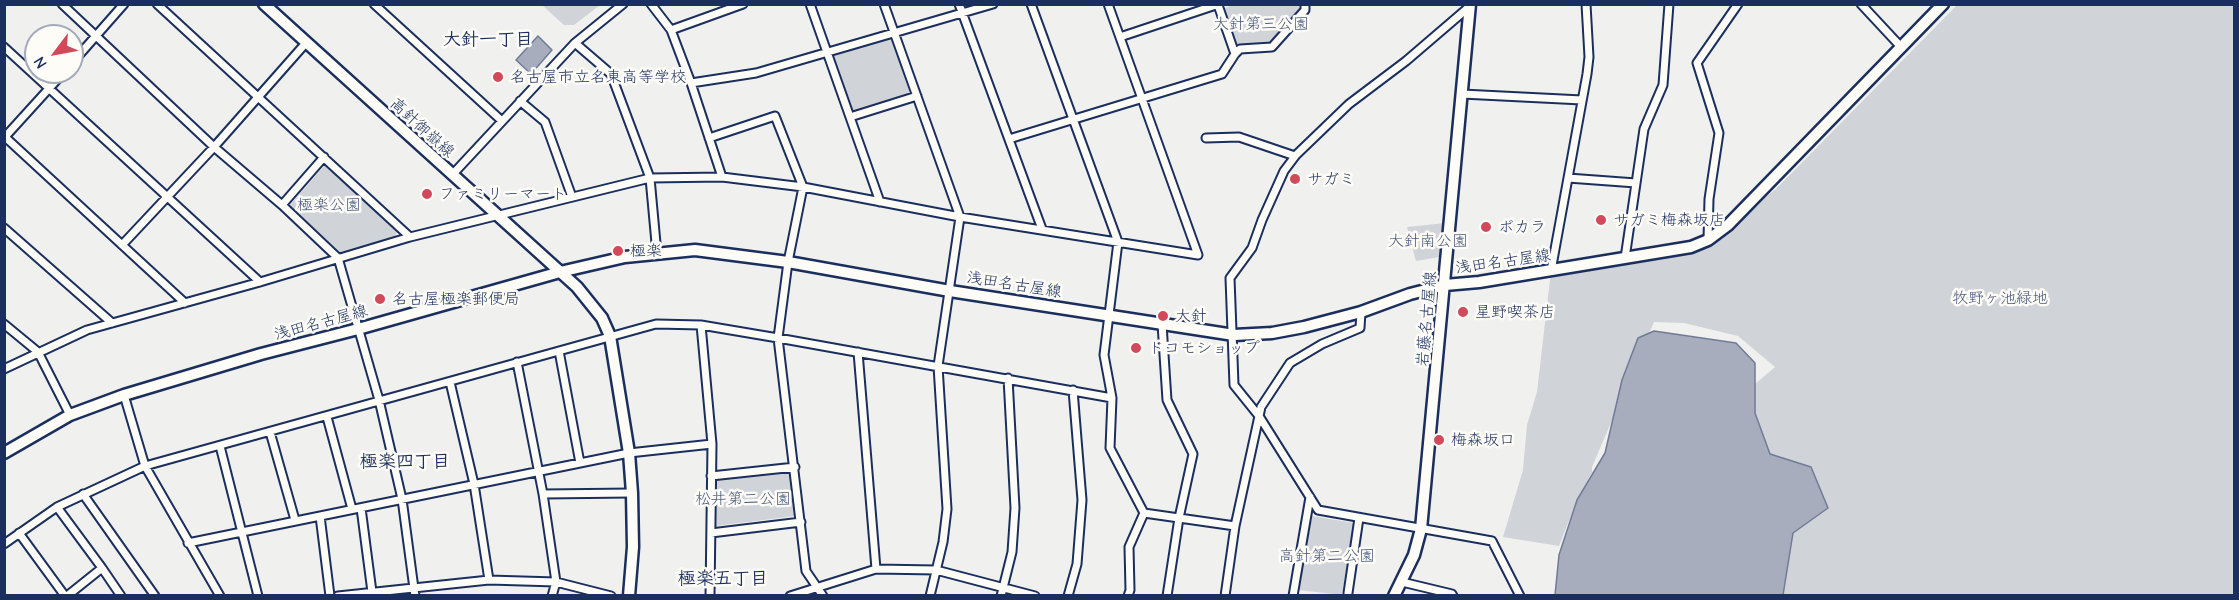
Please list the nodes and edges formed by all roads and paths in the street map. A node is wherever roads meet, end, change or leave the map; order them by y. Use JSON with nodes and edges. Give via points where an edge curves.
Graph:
{"nodes":[{"id":1,"x":62,"y":4,"type":"edge"},
{"id":2,"x":124,"y":4,"type":"edge"},
{"id":3,"x":157,"y":4,"type":"edge"},
{"id":4,"x":264,"y":4,"type":"edge"},
{"id":5,"x":374,"y":4,"type":"edge"},
{"id":6,"x":623,"y":4,"type":"edge"},
{"id":7,"x":651,"y":4,"type":"edge"},
{"id":8,"x":743,"y":4,"type":"edge"},
{"id":9,"x":810,"y":4,"type":"edge"},
{"id":10,"x":884,"y":4,"type":"edge"},
{"id":11,"x":959,"y":4,"type":"edge"},
{"id":12,"x":993,"y":4,"type":"edge"},
{"id":13,"x":1031,"y":4,"type":"edge"},
{"id":14,"x":1108,"y":4,"type":"edge"},
{"id":15,"x":1305,"y":4,"type":"edge"},
{"id":16,"x":1586,"y":4,"type":"edge"},
{"id":17,"x":1669,"y":4,"type":"edge"},
{"id":18,"x":1861,"y":4,"type":"edge"},
{"id":19,"x":1943,"y":4,"type":"edge"},
{"id":20,"x":1219,"y":5,"type":"edge"},
{"id":21,"x":1470,"y":6,"type":"edge"},
{"id":22,"x":1733,"y":6,"type":"edge"},
{"id":23,"x":276,"y":9,"type":"edge"},
{"id":24,"x":963,"y":14,"type":"junction"},
{"id":25,"x":671,"y":30,"type":"junction"},
{"id":26,"x":895,"y":33,"type":"junction"},
{"id":27,"x":96,"y":36,"type":"junction"},
{"id":28,"x":1120,"y":37,"type":"junction"},
{"id":29,"x":575,"y":43,"type":"junction"},
{"id":30,"x":305,"y":44,"type":"junction"},
{"id":31,"x":4,"y":47,"type":"edge"},
{"id":32,"x":1902,"y":48,"type":"junction"},
{"id":33,"x":84,"y":50,"type":"edge"},
{"id":34,"x":827,"y":52,"type":"junction"},
{"id":35,"x":1235,"y":54,"type":"junction"},
{"id":36,"x":691,"y":83,"type":"junction"},
{"id":37,"x":54,"y":84,"type":"edge"},
{"id":38,"x":50,"y":88,"type":"junction"},
{"id":39,"x":1462,"y":94,"type":"junction"},
{"id":40,"x":917,"y":96,"type":"junction"},
{"id":41,"x":259,"y":97,"type":"junction"},
{"id":42,"x":1142,"y":98,"type":"junction"},
{"id":43,"x":1582,"y":99,"type":"junction"},
{"id":44,"x":520,"y":101,"type":"junction"},
{"id":45,"x":850,"y":117,"type":"junction"},
{"id":46,"x":1073,"y":118,"type":"junction"},
{"id":47,"x":502,"y":121,"type":"junction"},
{"id":48,"x":5,"y":137,"type":"edge"},
{"id":49,"x":709,"y":138,"type":"junction"},
{"id":50,"x":1206,"y":138,"type":"dead end"},
{"id":51,"x":1009,"y":139,"type":"junction"},
{"id":52,"x":214,"y":147,"type":"junction"},
{"id":53,"x":1294,"y":156,"type":"junction"},
{"id":54,"x":324,"y":157,"type":"junction"},
{"id":55,"x":452,"y":175,"type":"junction"},
{"id":56,"x":722,"y":177,"type":"junction"},
{"id":57,"x":650,"y":178,"type":"junction"},
{"id":58,"x":1568,"y":178,"type":"junction"},
{"id":59,"x":1636,"y":183,"type":"junction"},
{"id":60,"x":802,"y":187,"type":"junction"},
{"id":61,"x":167,"y":197,"type":"junction"},
{"id":62,"x":572,"y":197,"type":"junction"},
{"id":63,"x":880,"y":202,"type":"junction"},
{"id":64,"x":282,"y":205,"type":"junction"},
{"id":65,"x":497,"y":215,"type":"junction"},
{"id":66,"x":960,"y":217,"type":"junction"},
{"id":67,"x":4,"y":228,"type":"edge"},
{"id":68,"x":1042,"y":229,"type":"junction"},
{"id":69,"x":410,"y":237,"type":"junction"},
{"id":70,"x":1708,"y":240,"type":"junction"},
{"id":71,"x":1118,"y":242,"type":"junction"},
{"id":72,"x":122,"y":245,"type":"junction"},
{"id":73,"x":657,"y":254,"type":"junction"},
{"id":74,"x":338,"y":258,"type":"junction"},
{"id":75,"x":1625,"y":258,"type":"junction"},
{"id":76,"x":788,"y":262,"type":"junction"},
{"id":77,"x":1551,"y":271,"type":"junction"},
{"id":78,"x":560,"y":272,"type":"junction"},
{"id":79,"x":260,"y":282,"type":"junction"},
{"id":80,"x":1445,"y":285,"type":"junction"},
{"id":81,"x":950,"y":291,"type":"junction"},
{"id":82,"x":185,"y":303,"type":"junction"},
{"id":83,"x":1361,"y":312,"type":"junction"},
{"id":84,"x":1110,"y":315,"type":"junction"},
{"id":85,"x":112,"y":323,"type":"junction"},
{"id":86,"x":4,"y":324,"type":"edge"},
{"id":87,"x":1162,"y":324,"type":"junction"},
{"id":88,"x":702,"y":325,"type":"junction"},
{"id":89,"x":358,"y":329,"type":"junction"},
{"id":90,"x":1234,"y":335,"type":"junction"},
{"id":91,"x":610,"y":336,"type":"junction"},
{"id":92,"x":778,"y":338,"type":"junction"},
{"id":93,"x":559,"y":351,"type":"junction"},
{"id":94,"x":38,"y":352,"type":"junction"},
{"id":95,"x":858,"y":352,"type":"junction"},
{"id":96,"x":517,"y":362,"type":"junction"},
{"id":97,"x":938,"y":366,"type":"junction"},
{"id":98,"x":4,"y":369,"type":"edge"},
{"id":99,"x":1008,"y":378,"type":"junction"},
{"id":100,"x":450,"y":382,"type":"junction"},
{"id":101,"x":1073,"y":390,"type":"junction"},
{"id":102,"x":124,"y":395,"type":"junction"},
{"id":103,"x":1112,"y":398,"type":"junction"},
{"id":104,"x":379,"y":400,"type":"junction"},
{"id":105,"x":70,"y":415,"type":"junction"},
{"id":106,"x":1259,"y":416,"type":"junction"},
{"id":107,"x":327,"y":417,"type":"junction"},
{"id":108,"x":270,"y":432,"type":"junction"},
{"id":109,"x":712,"y":444,"type":"junction"},
{"id":110,"x":220,"y":446,"type":"junction"},
{"id":111,"x":4,"y":453,"type":"edge"},
{"id":112,"x":629,"y":453,"type":"junction"},
{"id":113,"x":580,"y":463,"type":"junction"},
{"id":114,"x":146,"y":466,"type":"junction"},
{"id":115,"x":795,"y":466,"type":"junction"},
{"id":116,"x":539,"y":471,"type":"junction"},
{"id":117,"x":711,"y":476,"type":"junction"},
{"id":118,"x":474,"y":484,"type":"junction"},
{"id":119,"x":632,"y":493,"type":"junction"},
{"id":120,"x":83,"y":494,"type":"junction"},
{"id":121,"x":543,"y":494,"type":"junction"},
{"id":122,"x":1310,"y":497,"type":"junction"},
{"id":123,"x":402,"y":500,"type":"junction"},
{"id":124,"x":57,"y":507,"type":"junction"},
{"id":125,"x":361,"y":508,"type":"junction"},
{"id":126,"x":352,"y":509,"type":"junction"},
{"id":127,"x":1144,"y":513,"type":"junction"},
{"id":128,"x":320,"y":516,"type":"junction"},
{"id":129,"x":1179,"y":518,"type":"junction"},
{"id":130,"x":1359,"y":518,"type":"junction"},
{"id":131,"x":295,"y":520,"type":"junction"},
{"id":132,"x":801,"y":522,"type":"junction"},
{"id":133,"x":1235,"y":526,"type":"junction"},
{"id":134,"x":1421,"y":529,"type":"junction"},
{"id":135,"x":241,"y":531,"type":"junction"},
{"id":136,"x":19,"y":533,"type":"junction"},
{"id":137,"x":711,"y":533,"type":"junction"},
{"id":138,"x":188,"y":543,"type":"junction"},
{"id":139,"x":4,"y":544,"type":"edge"},
{"id":140,"x":102,"y":568,"type":"junction"},
{"id":141,"x":876,"y":569,"type":"junction"},
{"id":142,"x":936,"y":570,"type":"junction"},
{"id":143,"x":489,"y":579,"type":"junction"},
{"id":144,"x":556,"y":582,"type":"junction"},
{"id":145,"x":1402,"y":582,"type":"junction"},
{"id":146,"x":817,"y":586,"type":"junction"},
{"id":147,"x":1003,"y":586,"type":"junction"},
{"id":148,"x":372,"y":592,"type":"junction"},
{"id":149,"x":414,"y":592,"type":"edge"},
{"id":150,"x":1348,"y":593,"type":"dead end"},
{"id":151,"x":344,"y":595,"type":"edge"},
{"id":152,"x":66,"y":596,"type":"edge"},
{"id":153,"x":121,"y":596,"type":"edge"},
{"id":154,"x":155,"y":596,"type":"edge"},
{"id":155,"x":220,"y":596,"type":"edge"},
{"id":156,"x":258,"y":596,"type":"edge"},
{"id":157,"x":330,"y":596,"type":"edge"},
{"id":158,"x":552,"y":596,"type":"edge"},
{"id":159,"x":611,"y":596,"type":"edge"},
{"id":160,"x":629,"y":596,"type":"edge"},
{"id":161,"x":710,"y":596,"type":"edge"},
{"id":162,"x":790,"y":596,"type":"edge"},
{"id":163,"x":823,"y":596,"type":"edge"},
{"id":164,"x":930,"y":596,"type":"edge"},
{"id":165,"x":1001,"y":596,"type":"edge"},
{"id":166,"x":1035,"y":596,"type":"edge"},
{"id":167,"x":1068,"y":596,"type":"edge"},
{"id":168,"x":1128,"y":596,"type":"edge"},
{"id":169,"x":1167,"y":596,"type":"edge"},
{"id":170,"x":1225,"y":596,"type":"edge"},
{"id":171,"x":1293,"y":596,"type":"edge"},
{"id":172,"x":1394,"y":596,"type":"edge"},
{"id":173,"x":1453,"y":596,"type":"edge"},
{"id":174,"x":1520,"y":596,"type":"edge"}],
"edges":[{"from":1,"to":27,"type":"street"},
{"from":2,"to":27,"type":"street"},
{"from":3,"to":41,"type":"street"},
{"from":4,"to":23,"type":"main road","name":"高針御嶽線"},
{"from":5,"to":47,"type":"street"},
{"from":6,"to":29,"type":"street"},
{"from":7,"to":25,"type":"street"},
{"from":8,"to":25,"type":"street"},
{"from":9,"to":34,"type":"street"},
{"from":10,"to":26,"type":"street"},
{"from":11,"to":24,"type":"street"},
{"from":12,"to":24,"type":"street"},
{"from":13,"to":46,"type":"street"},
{"from":14,"to":28,"type":"street"},
{"from":15,"to":35,"type":"street","via":[[1305,10],[1272,47],[1240,49]]},
{"from":16,"to":43,"type":"street","via":[[1589,57]]},
{"from":17,"to":59,"type":"street","via":[[1663,85],[1644,129]]},
{"from":18,"to":32,"type":"street"},
{"from":19,"to":32,"type":"main road","name":"浅田名古屋線"},
{"from":20,"to":28,"type":"street"},
{"from":20,"to":35,"type":"street"},
{"from":21,"to":39,"type":"main road","name":"岩藤名古屋線"},
{"from":21,"to":53,"type":"street","via":[[1349,104]]},
{"from":22,"to":70,"type":"street","via":[[1697,63],[1719,133],[1709,199]]},
{"from":23,"to":30,"type":"main road","name":"高針御嶽線"},
{"from":24,"to":26,"type":"street"},
{"from":24,"to":51,"type":"street"},
{"from":25,"to":36,"type":"street"},
{"from":26,"to":34,"type":"street"},
{"from":26,"to":40,"type":"street"},
{"from":27,"to":33,"type":"street"},
{"from":27,"to":52,"type":"street"},
{"from":28,"to":42,"type":"street"},
{"from":29,"to":44,"type":"street"},
{"from":29,"to":57,"type":"street","via":[[611,74]]},
{"from":30,"to":41,"type":"street"},
{"from":30,"to":55,"type":"main road","name":"高針御嶽線"},
{"from":31,"to":38,"type":"street"},
{"from":32,"to":70,"type":"main road","name":"浅田名古屋線","via":[[1728,225]]},
{"from":34,"to":36,"type":"street","via":[[756,73]]},
{"from":34,"to":45,"type":"street"},
{"from":35,"to":42,"type":"street","via":[[1222,74]]},
{"from":36,"to":49,"type":"street"},
{"from":37,"to":38,"type":"street"},
{"from":38,"to":48,"type":"street"},
{"from":38,"to":61,"type":"street"},
{"from":39,"to":43,"type":"street"},
{"from":39,"to":80,"type":"main road","name":"岩藤名古屋線"},
{"from":40,"to":45,"type":"street"},
{"from":40,"to":66,"type":"street"},
{"from":41,"to":52,"type":"street"},
{"from":41,"to":54,"type":"street"},
{"from":42,"to":46,"type":"street"},
{"from":42,"to":71,"type":"street","via":[[1198,255]]},
{"from":43,"to":58,"type":"street"},
{"from":44,"to":47,"type":"street"},
{"from":44,"to":62,"type":"street","via":[[545,122]]},
{"from":45,"to":63,"type":"street"},
{"from":46,"to":51,"type":"street"},
{"from":46,"to":71,"type":"street"},
{"from":47,"to":55,"type":"street"},
{"from":48,"to":72,"type":"street"},
{"from":49,"to":56,"type":"street"},
{"from":49,"to":60,"type":"street","via":[[775,116]]},
{"from":50,"to":53,"type":"street","via":[[1239,137]]},
{"from":51,"to":68,"type":"street"},
{"from":52,"to":61,"type":"street"},
{"from":52,"to":64,"type":"street"},
{"from":53,"to":90,"type":"street","via":[[1252,248],[1230,278]]},
{"from":54,"to":64,"type":"street"},
{"from":54,"to":69,"type":"street"},
{"from":55,"to":65,"type":"main road","name":"高針御嶽線"},
{"from":56,"to":57,"type":"street"},
{"from":56,"to":60,"type":"street"},
{"from":57,"to":62,"type":"street"},
{"from":57,"to":73,"type":"street"},
{"from":58,"to":59,"type":"street"},
{"from":58,"to":77,"type":"street"},
{"from":59,"to":75,"type":"street"},
{"from":60,"to":63,"type":"street"},
{"from":60,"to":76,"type":"street"},
{"from":61,"to":72,"type":"street"},
{"from":61,"to":79,"type":"street"},
{"from":62,"to":65,"type":"street"},
{"from":63,"to":66,"type":"street"},
{"from":64,"to":74,"type":"street"},
{"from":65,"to":69,"type":"street"},
{"from":65,"to":78,"type":"main road","name":"高針御嶽線"},
{"from":66,"to":68,"type":"street"},
{"from":66,"to":81,"type":"street"},
{"from":67,"to":85,"type":"street"},
{"from":68,"to":71,"type":"street"},
{"from":69,"to":74,"type":"street"},
{"from":70,"to":75,"type":"main road","name":"浅田名古屋線","via":[[1685,249]]},
{"from":71,"to":84,"type":"street"},
{"from":72,"to":82,"type":"street"},
{"from":73,"to":76,"type":"main road","name":"浅田名古屋線","via":[[695,250]]},
{"from":73,"to":78,"type":"main road","name":"浅田名古屋線","via":[[625,256]]},
{"from":74,"to":79,"type":"street"},
{"from":74,"to":89,"type":"street"},
{"from":75,"to":77,"type":"main road","name":"浅田名古屋線"},
{"from":76,"to":81,"type":"main road","name":"浅田名古屋線"},
{"from":76,"to":92,"type":"street"},
{"from":77,"to":80,"type":"main road","name":"浅田名古屋線"},
{"from":78,"to":89,"type":"main road","name":"浅田名古屋線"},
{"from":78,"to":91,"type":"main road","name":"高針御嶽線","via":[[591,303]]},
{"from":79,"to":82,"type":"street"},
{"from":80,"to":83,"type":"main road","name":"浅田名古屋線"},
{"from":80,"to":134,"type":"main road","name":"岩藤名古屋線"},
{"from":81,"to":84,"type":"main road","name":"浅田名古屋線"},
{"from":81,"to":97,"type":"street"},
{"from":82,"to":85,"type":"street"},
{"from":83,"to":90,"type":"main road","name":"浅田名古屋線","via":[[1272,333]]},
{"from":83,"to":106,"type":"street","via":[[1360,328],[1290,363],[1260,407]]},
{"from":84,"to":87,"type":"main road","name":"浅田名古屋線"},
{"from":84,"to":103,"type":"street","via":[[1104,355]]},
{"from":85,"to":94,"type":"street"},
{"from":86,"to":94,"type":"street"},
{"from":87,"to":90,"type":"main road","name":"浅田名古屋線"},
{"from":87,"to":129,"type":"street","via":[[1167,400],[1193,454]]},
{"from":88,"to":91,"type":"street","via":[[656,324]]},
{"from":88,"to":92,"type":"street"},
{"from":88,"to":109,"type":"street"},
{"from":89,"to":102,"type":"main road","name":"浅田名古屋線"},
{"from":89,"to":104,"type":"street"},
{"from":90,"to":106,"type":"street","via":[[1234,385]]},
{"from":91,"to":93,"type":"street"},
{"from":91,"to":112,"type":"main road","name":"高針御嶽線"},
{"from":92,"to":95,"type":"street"},
{"from":92,"to":115,"type":"street"},
{"from":93,"to":96,"type":"street"},
{"from":93,"to":113,"type":"street"},
{"from":94,"to":98,"type":"street"},
{"from":94,"to":105,"type":"street"},
{"from":95,"to":97,"type":"street"},
{"from":95,"to":141,"type":"street"},
{"from":96,"to":100,"type":"street"},
{"from":96,"to":116,"type":"street"},
{"from":97,"to":99,"type":"street"},
{"from":97,"to":142,"type":"street","via":[[947,509]]},
{"from":99,"to":101,"type":"street"},
{"from":99,"to":147,"type":"street","via":[[1015,508],[1012,552]]},
{"from":100,"to":104,"type":"street"},
{"from":100,"to":118,"type":"street"},
{"from":101,"to":103,"type":"street"},
{"from":101,"to":167,"type":"street","via":[[1082,500],[1077,564]]},
{"from":102,"to":105,"type":"main road","name":"浅田名古屋線"},
{"from":102,"to":114,"type":"street"},
{"from":103,"to":127,"type":"street","via":[[1110,448]]},
{"from":104,"to":107,"type":"street"},
{"from":104,"to":123,"type":"street"},
{"from":105,"to":111,"type":"main road","name":"浅田名古屋線"},
{"from":106,"to":122,"type":"street"},
{"from":106,"to":133,"type":"street"},
{"from":107,"to":108,"type":"street"},
{"from":107,"to":126,"type":"street"},
{"from":108,"to":110,"type":"street"},
{"from":108,"to":131,"type":"street"},
{"from":109,"to":112,"type":"street"},
{"from":109,"to":117,"type":"street"},
{"from":110,"to":114,"type":"street"},
{"from":110,"to":135,"type":"street"},
{"from":112,"to":113,"type":"street"},
{"from":112,"to":119,"type":"main road","name":"高針御嶽線"},
{"from":113,"to":116,"type":"street"},
{"from":114,"to":120,"type":"street"},
{"from":114,"to":138,"type":"street"},
{"from":115,"to":117,"type":"street"},
{"from":115,"to":132,"type":"street"},
{"from":116,"to":118,"type":"street"},
{"from":116,"to":121,"type":"street"},
{"from":117,"to":137,"type":"street"},
{"from":118,"to":123,"type":"street"},
{"from":118,"to":143,"type":"street"},
{"from":119,"to":121,"type":"street"},
{"from":119,"to":160,"type":"main road","name":"高針御嶽線"},
{"from":120,"to":124,"type":"street"},
{"from":120,"to":154,"type":"street"},
{"from":121,"to":144,"type":"street"},
{"from":122,"to":130,"type":"street","via":[[1318,510]]},
{"from":122,"to":171,"type":"street"},
{"from":123,"to":125,"type":"street"},
{"from":123,"to":149,"type":"street"},
{"from":124,"to":136,"type":"street"},
{"from":124,"to":140,"type":"street"},
{"from":125,"to":126,"type":"street"},
{"from":125,"to":148,"type":"street"},
{"from":126,"to":128,"type":"street"},
{"from":127,"to":129,"type":"street"},
{"from":127,"to":168,"type":"street","via":[[1129,547]]},
{"from":128,"to":131,"type":"street"},
{"from":128,"to":157,"type":"street"},
{"from":129,"to":133,"type":"street"},
{"from":129,"to":169,"type":"street"},
{"from":130,"to":134,"type":"street"},
{"from":130,"to":150,"type":"street"},
{"from":131,"to":135,"type":"street"},
{"from":132,"to":137,"type":"street"},
{"from":132,"to":146,"type":"street","via":[[806,571]]},
{"from":133,"to":170,"type":"street"},
{"from":134,"to":145,"type":"main road","name":"岩藤名古屋線"},
{"from":134,"to":174,"type":"street","via":[[1492,541]]},
{"from":135,"to":138,"type":"street"},
{"from":135,"to":156,"type":"street"},
{"from":136,"to":139,"type":"street"},
{"from":136,"to":152,"type":"street"},
{"from":137,"to":161,"type":"street"},
{"from":138,"to":155,"type":"street"},
{"from":140,"to":152,"type":"street"},
{"from":140,"to":153,"type":"street"},
{"from":141,"to":142,"type":"street"},
{"from":141,"to":146,"type":"street"},
{"from":142,"to":147,"type":"street"},
{"from":142,"to":164,"type":"street"},
{"from":143,"to":144,"type":"street"},
{"from":143,"to":149,"type":"street"},
{"from":144,"to":158,"type":"street"},
{"from":144,"to":159,"type":"street"},
{"from":145,"to":172,"type":"main road","name":"岩藤名古屋線"},
{"from":145,"to":173,"type":"street"},
{"from":146,"to":162,"type":"street"},
{"from":146,"to":163,"type":"street"},
{"from":147,"to":165,"type":"street"},
{"from":147,"to":166,"type":"street"},
{"from":148,"to":149,"type":"street"},
{"from":148,"to":151,"type":"street"}]}
